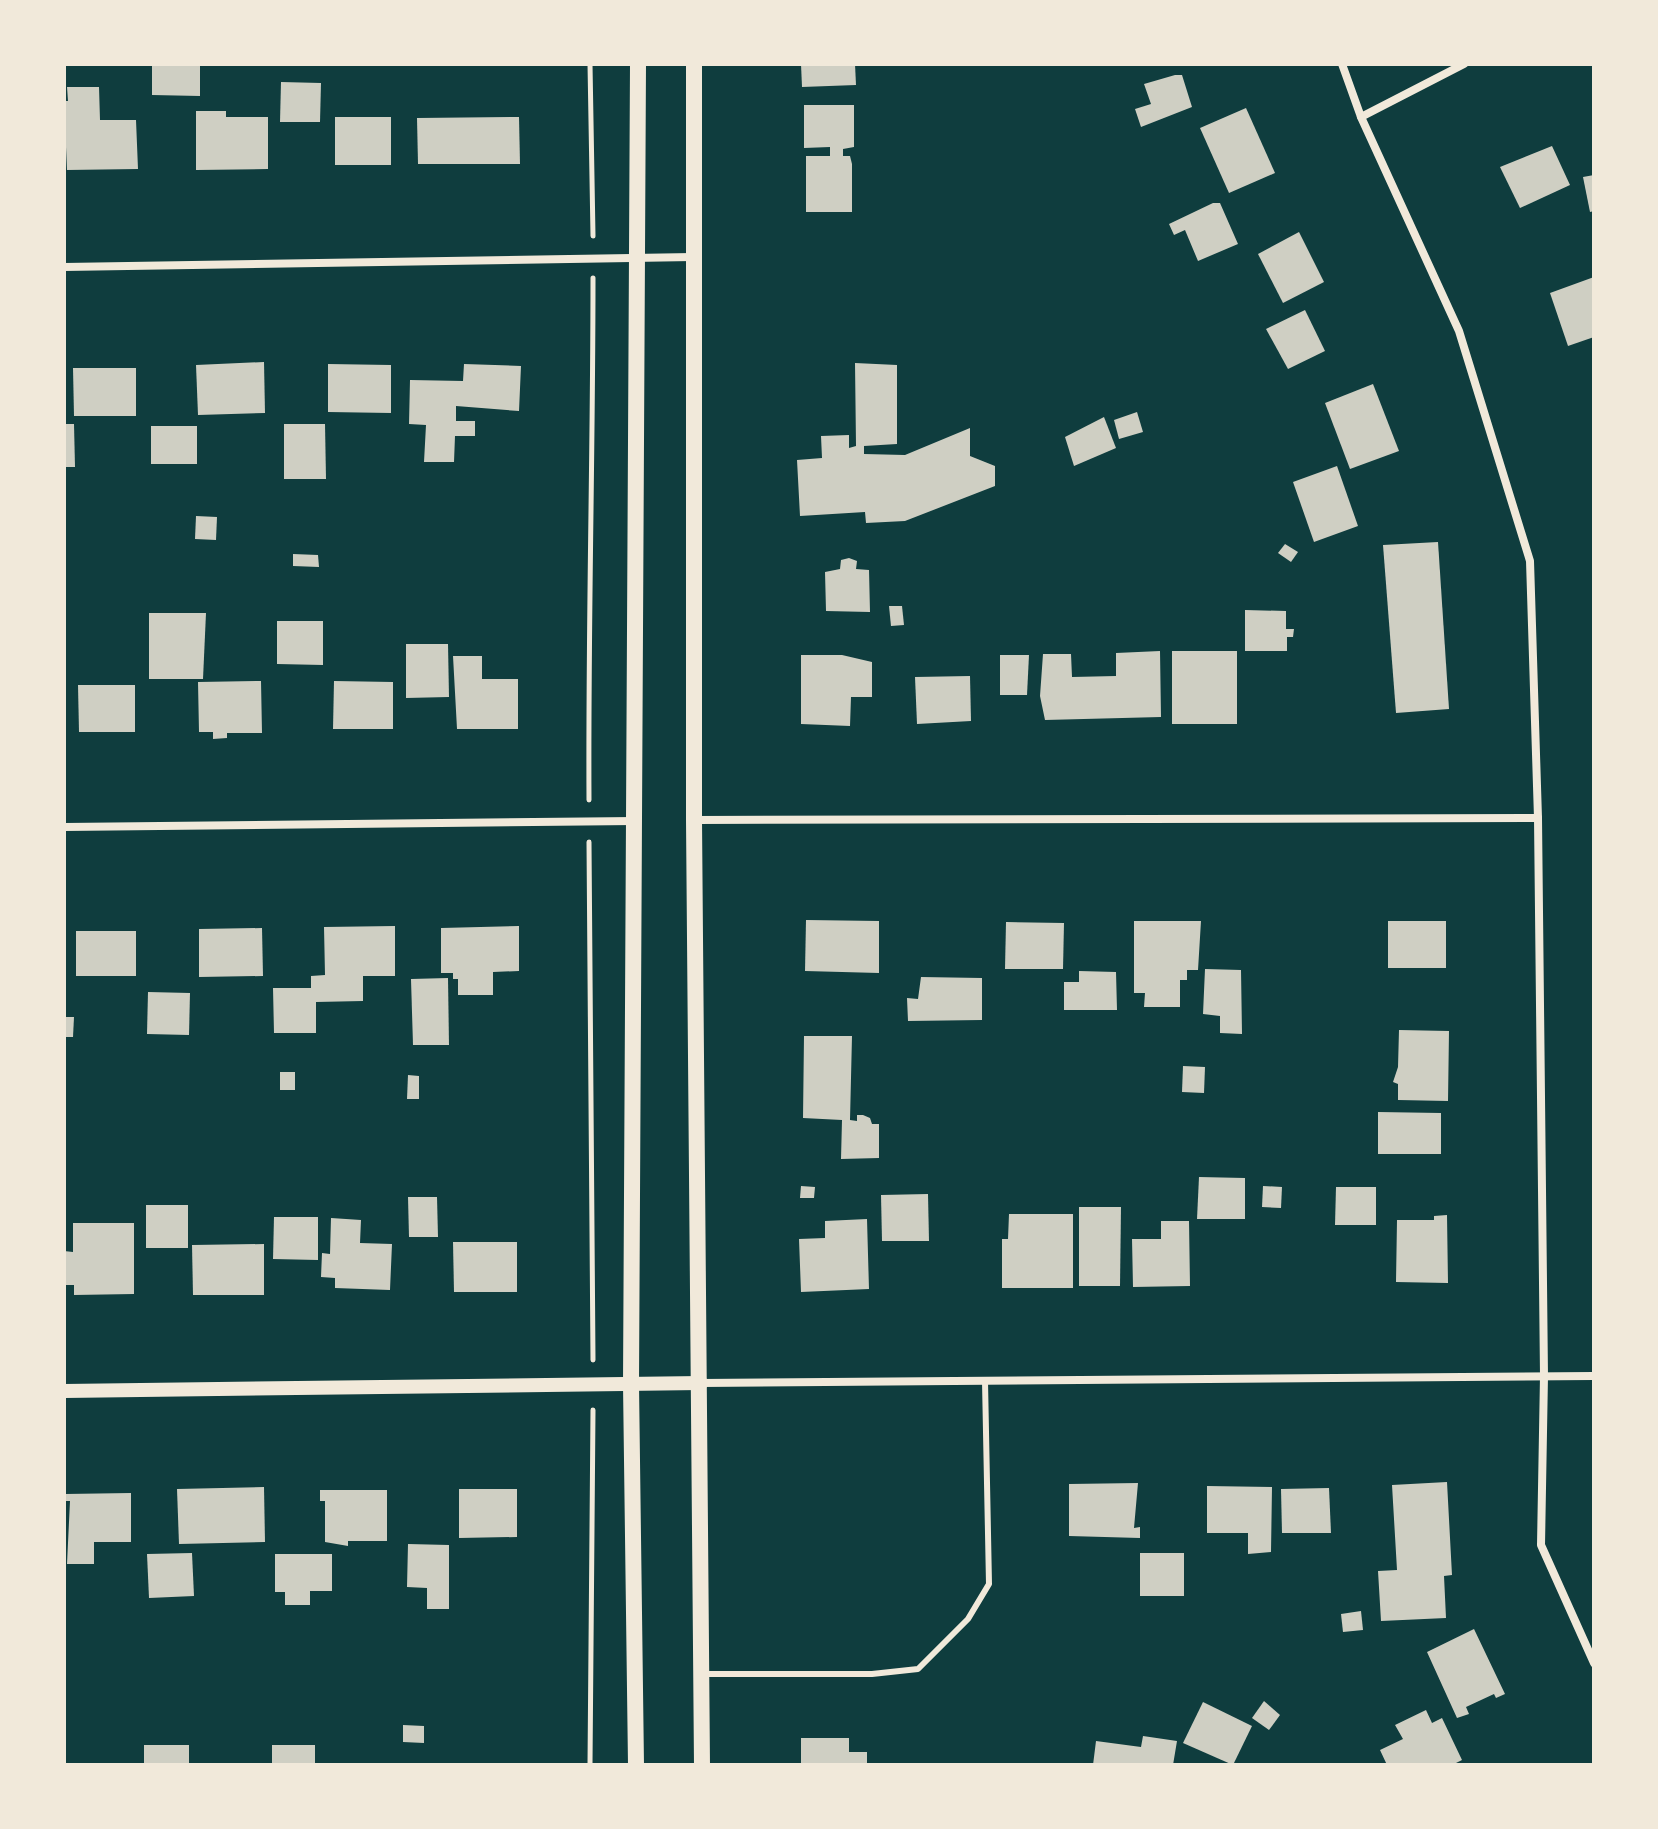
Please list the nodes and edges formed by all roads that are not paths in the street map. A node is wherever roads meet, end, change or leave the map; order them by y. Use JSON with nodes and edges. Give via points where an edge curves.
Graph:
{"nodes":[{"id":1,"x":638,"y":64,"type":"edge"},
{"id":2,"x":694,"y":64,"type":"edge"},
{"id":3,"x":1342,"y":64,"type":"edge"},
{"id":4,"x":1464,"y":64,"type":"edge"},
{"id":5,"x":1361,"y":117,"type":"junction"},
{"id":6,"x":693,"y":257,"type":"junction"},
{"id":7,"x":638,"y":258,"type":"junction"},
{"id":8,"x":64,"y":267,"type":"edge"},
{"id":9,"x":1538,"y":818,"type":"junction"},
{"id":10,"x":694,"y":820,"type":"junction"},
{"id":11,"x":635,"y":821,"type":"junction"},
{"id":12,"x":64,"y":827,"type":"edge"},
{"id":13,"x":1544,"y":1376,"type":"junction"},
{"id":14,"x":1594,"y":1376,"type":"edge"},
{"id":15,"x":985,"y":1381,"type":"junction"},
{"id":16,"x":701,"y":1383,"type":"junction"},
{"id":17,"x":631,"y":1384,"type":"junction"},
{"id":18,"x":64,"y":1391,"type":"edge"},
{"id":19,"x":1594,"y":1663,"type":"edge"},
{"id":20,"x":701,"y":1674,"type":"junction"},
{"id":21,"x":636,"y":1765,"type":"edge"},
{"id":22,"x":702,"y":1765,"type":"edge"}],
"edges":[{"from":1,"to":7,"type":"main road"},
{"from":2,"to":6,"type":"main road"},
{"from":3,"to":5,"type":"street"},
{"from":4,"to":5,"type":"street"},
{"from":5,"to":9,"type":"street","via":[[1459,331],[1530,561]]},
{"from":6,"to":7,"type":"street"},
{"from":6,"to":10,"type":"main road"},
{"from":7,"to":8,"type":"street"},
{"from":7,"to":11,"type":"main road"},
{"from":9,"to":10,"type":"street"},
{"from":9,"to":13,"type":"street"},
{"from":10,"to":16,"type":"main road"},
{"from":11,"to":12,"type":"street"},
{"from":11,"to":17,"type":"main road"},
{"from":13,"to":14,"type":"street"},
{"from":13,"to":15,"type":"street"},
{"from":13,"to":19,"type":"street","via":[[1541,1545]]},
{"from":15,"to":16,"type":"street"},
{"from":15,"to":20,"type":"lane","via":[[989,1584],[968,1619],[918,1669]]},
{"from":16,"to":17,"type":"street"},
{"from":16,"to":20,"type":"main road"},
{"from":17,"to":18,"type":"street"},
{"from":17,"to":21,"type":"main road"},
{"from":20,"to":22,"type":"main road"}]}
